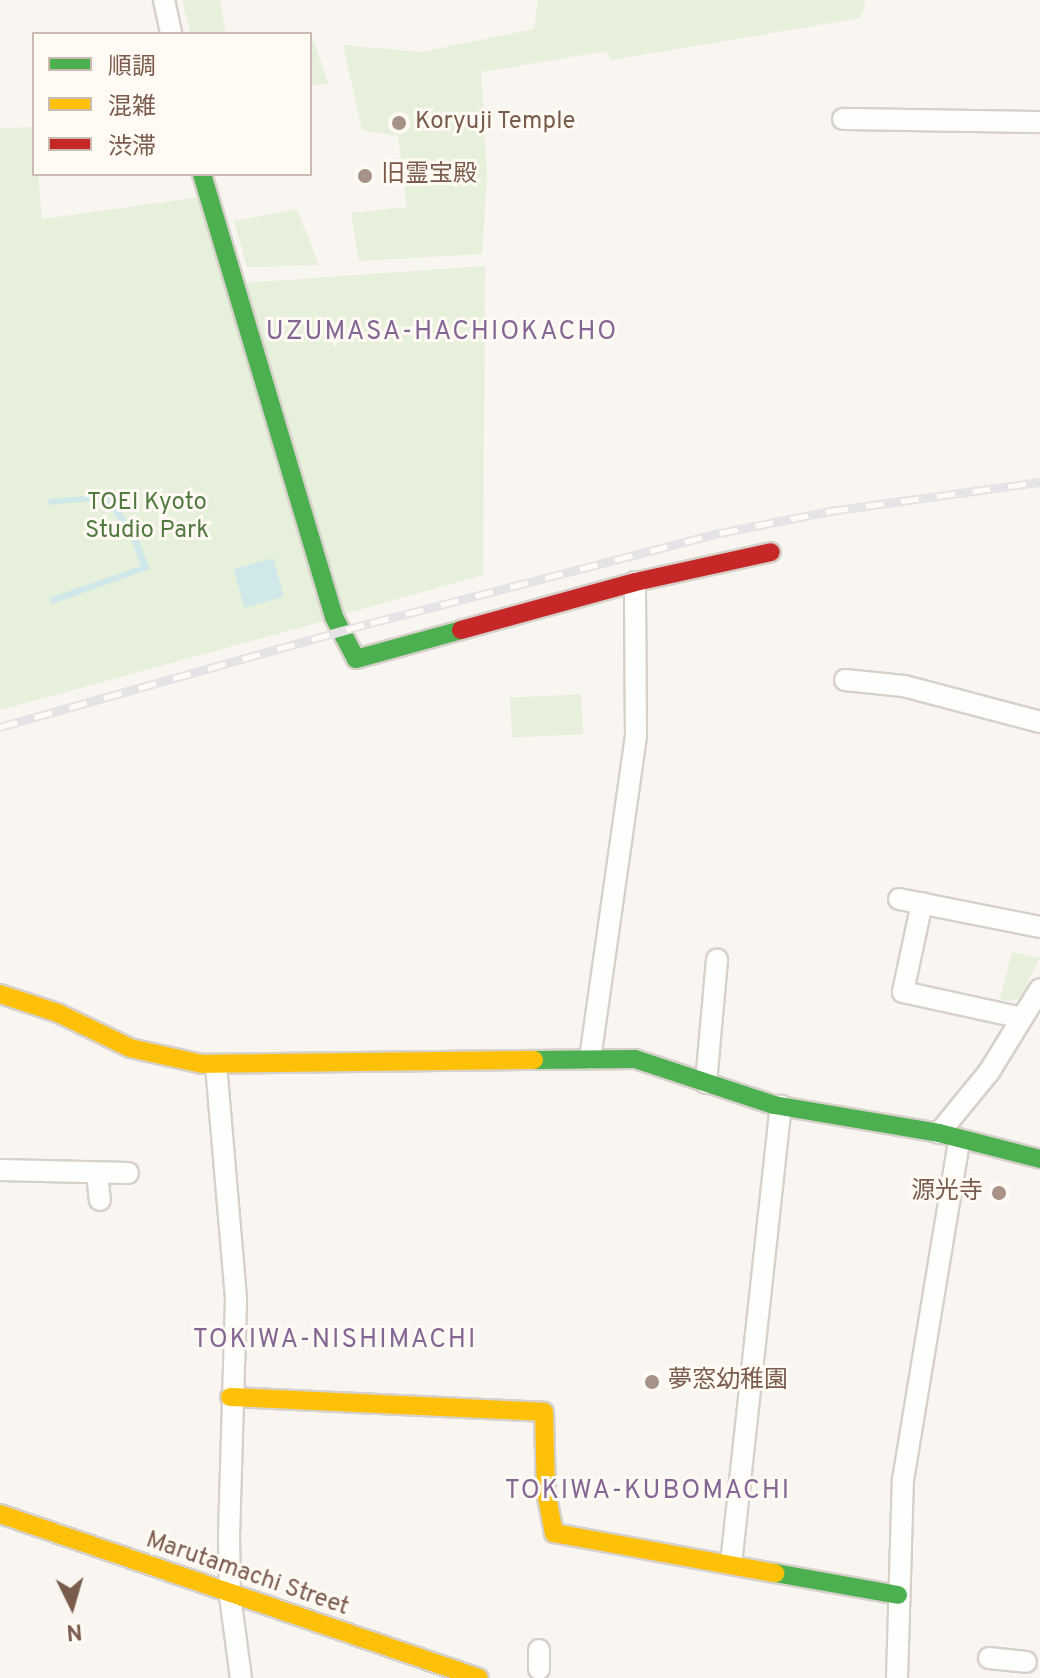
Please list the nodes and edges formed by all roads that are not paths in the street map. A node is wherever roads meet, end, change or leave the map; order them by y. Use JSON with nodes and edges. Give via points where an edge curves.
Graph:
{"nodes":[{"id":1,"x":164,"y":0,"type":"edge"},
{"id":2,"x":171,"y":32,"type":"edge"},
{"id":3,"x":843,"y":119,"type":"dead end"},
{"id":4,"x":1040,"y":122,"type":"edge"},
{"id":5,"x":203,"y":176,"type":"edge"},
{"id":6,"x":771,"y":552,"type":"dead end"},
{"id":7,"x":635,"y":582,"type":"junction"},
{"id":8,"x":845,"y":680,"type":"dead end"},
{"id":9,"x":1040,"y":722,"type":"edge"},
{"id":10,"x":899,"y":899,"type":"dead end"},
{"id":11,"x":922,"y":903,"type":"junction"},
{"id":12,"x":1040,"y":927,"type":"edge"},
{"id":13,"x":717,"y":959,"type":"dead end"},
{"id":14,"x":1040,"y":989,"type":"edge"},
{"id":15,"x":0,"y":994,"type":"edge"},
{"id":16,"x":1022,"y":1018,"type":"junction"},
{"id":17,"x":590,"y":1059,"type":"junction"},
{"id":18,"x":216,"y":1065,"type":"junction"},
{"id":19,"x":706,"y":1083,"type":"junction"},
{"id":20,"x":781,"y":1106,"type":"junction"},
{"id":21,"x":939,"y":1133,"type":"junction"},
{"id":22,"x":959,"y":1140,"type":"junction"},
{"id":23,"x":1040,"y":1159,"type":"edge"},
{"id":24,"x":0,"y":1170,"type":"edge"},
{"id":25,"x":97,"y":1173,"type":"junction"},
{"id":26,"x":128,"y":1173,"type":"dead end"},
{"id":27,"x":100,"y":1200,"type":"dead end"},
{"id":28,"x":230,"y":1397,"type":"junction"},
{"id":29,"x":0,"y":1514,"type":"edge"},
{"id":30,"x":731,"y":1564,"type":"junction"},
{"id":31,"x":898,"y":1595,"type":"junction"},
{"id":32,"x":230,"y":1596,"type":"junction"},
{"id":33,"x":989,"y":1658,"type":"dead end"},
{"id":34,"x":1026,"y":1662,"type":"dead end"},
{"id":35,"x":241,"y":1678,"type":"edge"},
{"id":36,"x":479,"y":1678,"type":"edge"},
{"id":37,"x":897,"y":1678,"type":"edge"}],
"edges":[{"from":1,"to":2,"type":"street"},
{"from":3,"to":4,"type":"street"},
{"from":5,"to":7,"type":"street","via":[[334,617],[356,659]]},
{"from":6,"to":7,"type":"street"},
{"from":7,"to":17,"type":"street","via":[[636,735]]},
{"from":8,"to":9,"type":"street","via":[[904,686]]},
{"from":10,"to":11,"type":"street"},
{"from":11,"to":12,"type":"street"},
{"from":11,"to":16,"type":"street","via":[[903,992]]},
{"from":13,"to":19,"type":"street"},
{"from":14,"to":16,"type":"street"},
{"from":15,"to":18,"type":"street","via":[[58,1013],[130,1048]]},
{"from":16,"to":21,"type":"street","via":[[989,1072]]},
{"from":17,"to":18,"type":"street"},
{"from":17,"to":19,"type":"street","via":[[635,1059]]},
{"from":18,"to":28,"type":"street","via":[[236,1300]]},
{"from":19,"to":20,"type":"street"},
{"from":20,"to":21,"type":"street"},
{"from":20,"to":30,"type":"street"},
{"from":21,"to":22,"type":"street"},
{"from":22,"to":23,"type":"street"},
{"from":22,"to":31,"type":"street","via":[[905,1466]]},
{"from":24,"to":25,"type":"street"},
{"from":25,"to":26,"type":"street"},
{"from":25,"to":27,"type":"street"},
{"from":28,"to":30,"type":"street","via":[[544,1412],[546,1492],[554,1533]]},
{"from":28,"to":32,"type":"street"},
{"from":29,"to":32,"type":"street","name":"Marutamachi Street"},
{"from":30,"to":31,"type":"street"},
{"from":31,"to":37,"type":"street"},
{"from":32,"to":35,"type":"street"},
{"from":32,"to":36,"type":"street","name":"Marutamachi Street"},
{"from":33,"to":34,"type":"street"}]}
